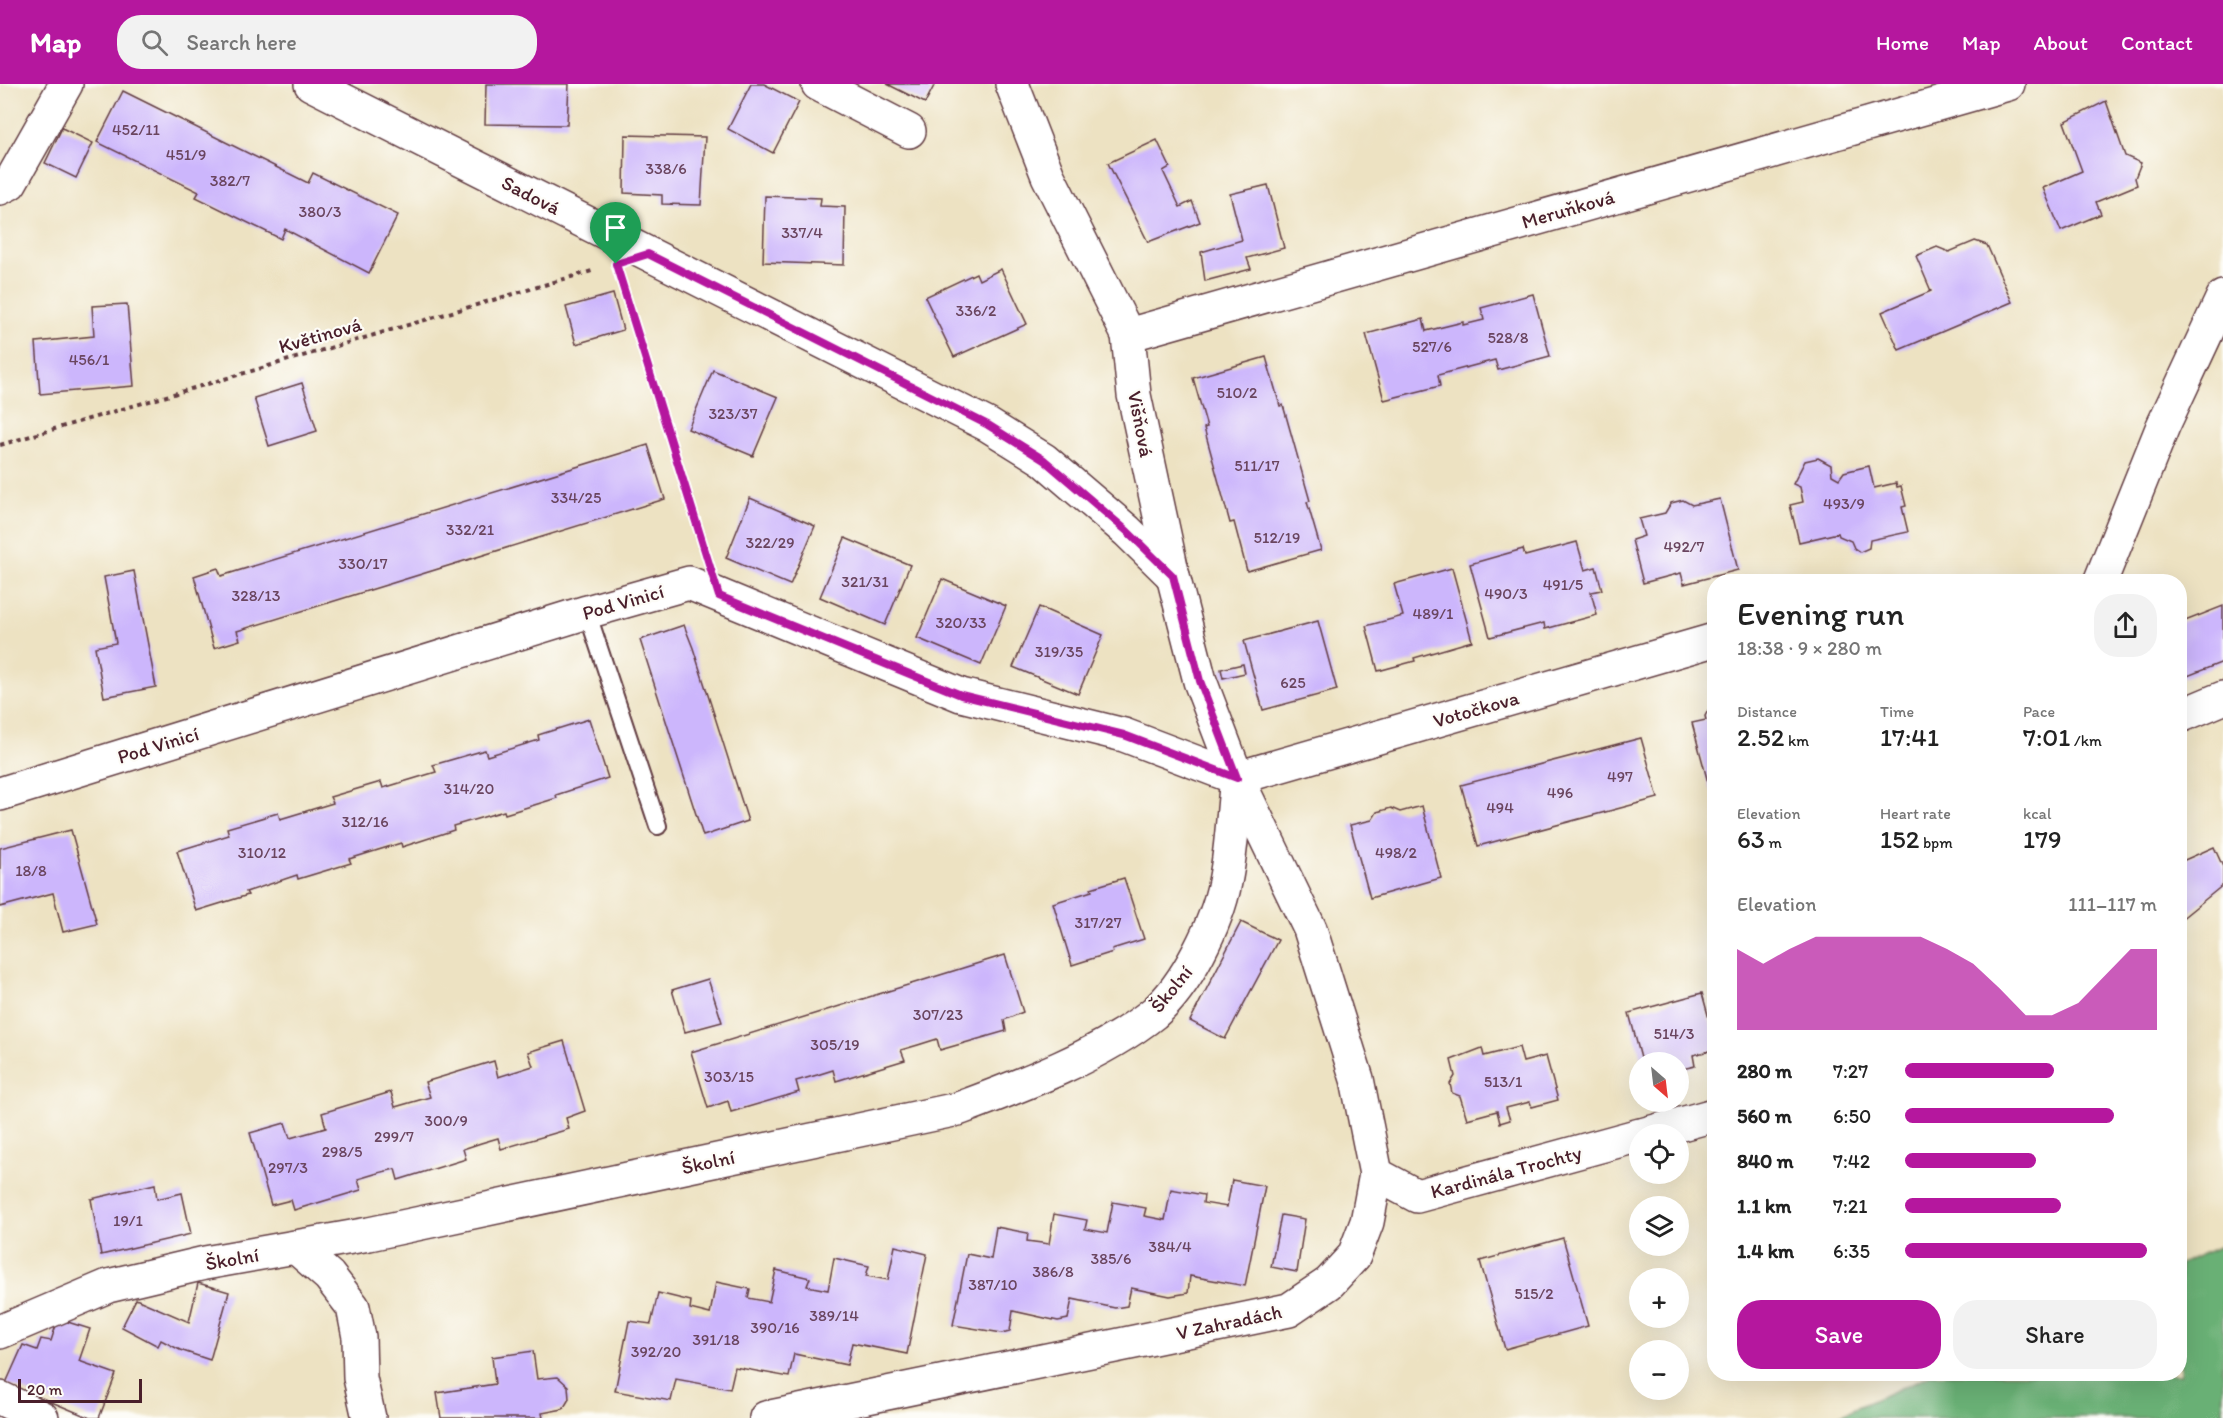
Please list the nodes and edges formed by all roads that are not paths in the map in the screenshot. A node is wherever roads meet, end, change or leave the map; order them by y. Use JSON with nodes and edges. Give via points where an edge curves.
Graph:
{"nodes":[{"id":1,"x":66,"y":84,"type":"edge"},
{"id":2,"x":311,"y":84,"type":"edge"},
{"id":3,"x":818,"y":84,"type":"edge"},
{"id":4,"x":1012,"y":84,"type":"edge"},
{"id":5,"x":2007,"y":84,"type":"edge"},
{"id":6,"x":909,"y":131,"type":"dead end"},
{"id":7,"x":0,"y":188,"type":"edge"},
{"id":8,"x":2223,"y":297,"type":"edge"},
{"id":9,"x":1128,"y":335,"type":"junction"},
{"id":10,"x":2103,"y":574,"type":"edge"},
{"id":11,"x":1173,"y":576,"type":"junction"},
{"id":12,"x":588,"y":612,"type":"junction"},
{"id":13,"x":1707,"y":642,"type":"edge"},
{"id":14,"x":2223,"y":698,"type":"edge"},
{"id":15,"x":2187,"y":713,"type":"edge"},
{"id":16,"x":1237,"y":778,"type":"junction"},
{"id":17,"x":0,"y":794,"type":"edge"},
{"id":18,"x":658,"y":826,"type":"dead end"},
{"id":19,"x":1707,"y":1117,"type":"edge"},
{"id":20,"x":1681,"y":1124,"type":"edge"},
{"id":21,"x":1629,"y":1139,"type":"edge"},
{"id":22,"x":1376,"y":1174,"type":"junction"},
{"id":23,"x":297,"y":1248,"type":"junction"},
{"id":24,"x":0,"y":1332,"type":"edge"},
{"id":25,"x":0,"y":1398,"type":"edge"},
{"id":26,"x":42,"y":1418,"type":"edge"},
{"id":27,"x":369,"y":1418,"type":"edge"},
{"id":28,"x":766,"y":1418,"type":"edge"}],
"edges":[{"from":1,"to":7,"type":"street","via":[[10,183]]},
{"from":2,"to":11,"type":"street","name":"Sadová","via":[[988,425],[1044,460]]},
{"from":3,"to":6,"type":"street"},
{"from":4,"to":9,"type":"street","name":"Višňová","via":[[1048,176]]},
{"from":5,"to":9,"type":"street","name":"Meruňková"},
{"from":8,"to":10,"type":"street","via":[[2163,426]]},
{"from":9,"to":11,"type":"street","name":"Višňová","via":[[1134,394]]},
{"from":11,"to":16,"type":"street","name":"Višňová","via":[[1200,681]]},
{"from":12,"to":16,"type":"street","name":"Pod Vinicí","via":[[689,584],[961,695],[1124,735]]},
{"from":12,"to":17,"type":"street","name":"Pod Vinicí"},
{"from":12,"to":18,"type":"lane"},
{"from":13,"to":16,"type":"street","name":"Votočkova"},
{"from":14,"to":15,"type":"street"},
{"from":16,"to":22,"type":"street","name":"V Zahradách","via":[[1310,929],[1357,1079]]},
{"from":16,"to":23,"type":"street","name":"Školní","via":[[1225,883],[1206,938],[1183,979],[1155,1012],[1111,1041],[1006,1091],[958,1109]]},
{"from":19,"to":20,"type":"street"},
{"from":21,"to":22,"type":"street","name":"Kardinála Trochty","via":[[1417,1196]]},
{"from":22,"to":28,"type":"street","name":"V Zahradách","via":[[1368,1222],[1354,1256],[1329,1283],[1289,1310]]},
{"from":23,"to":24,"type":"street","name":"Školní","via":[[206,1263],[108,1286]]},
{"from":23,"to":27,"type":"street","via":[[329,1276],[353,1307],[359,1337],[360,1378]]},
{"from":25,"to":26,"type":"street"}]}
